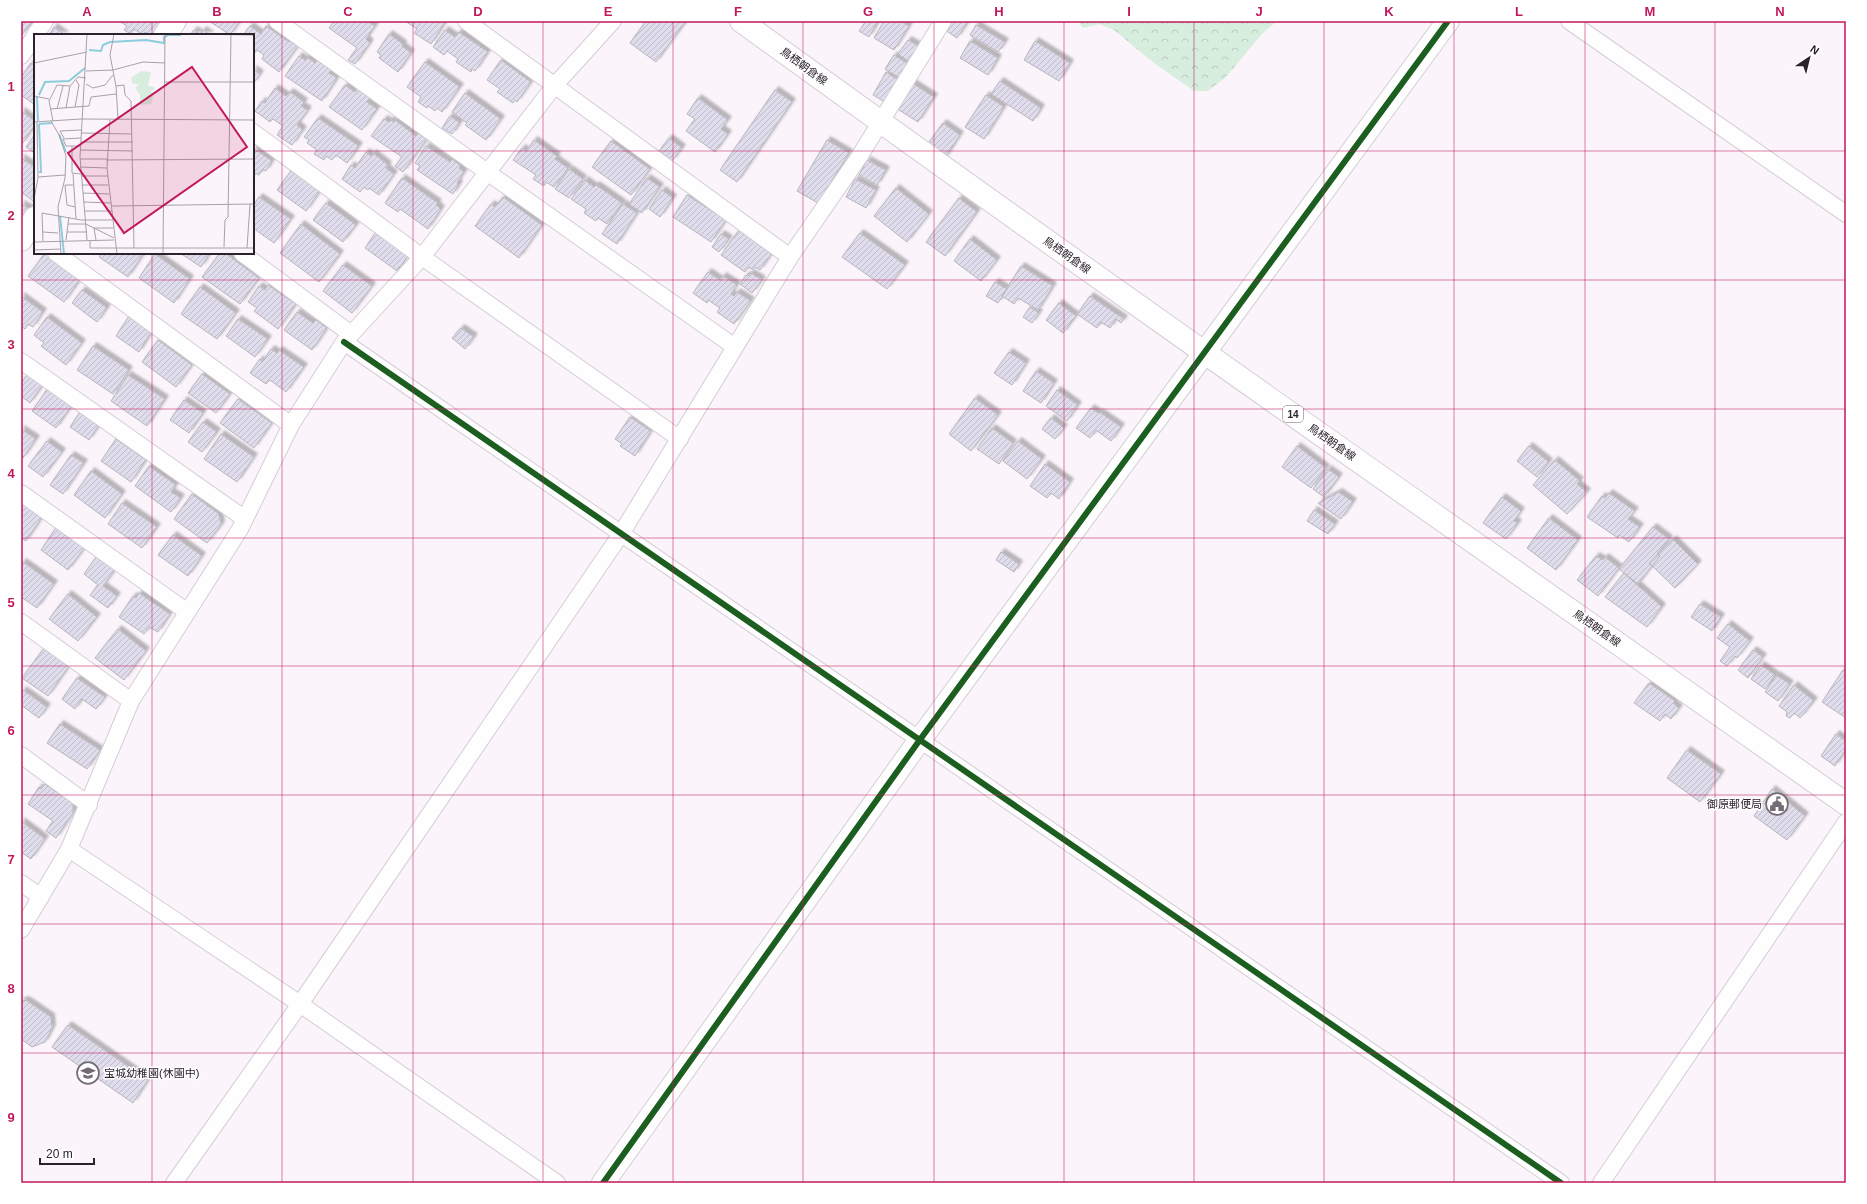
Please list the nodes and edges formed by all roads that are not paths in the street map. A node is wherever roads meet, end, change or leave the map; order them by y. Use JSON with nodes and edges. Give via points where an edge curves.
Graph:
{"nodes":[{"id":1,"x":45,"y":21,"type":"edge"},
{"id":2,"x":174,"y":21,"type":"edge"},
{"id":3,"x":277,"y":21,"type":"edge"},
{"id":4,"x":466,"y":21,"type":"edge"},
{"id":5,"x":614,"y":21,"type":"edge"},
{"id":6,"x":741,"y":21,"type":"edge"},
{"id":7,"x":943,"y":21,"type":"edge"},
{"id":8,"x":1448,"y":21,"type":"edge"},
{"id":9,"x":1569,"y":21,"type":"edge"},
{"id":10,"x":36,"y":34,"type":"edge"},
{"id":11,"x":166,"y":34,"type":"edge"},
{"id":12,"x":34,"y":36,"type":"edge"},
{"id":13,"x":21,"y":56,"type":"edge"},
{"id":14,"x":555,"y":85,"type":"junction"},
{"id":15,"x":880,"y":122,"type":"junction"},
{"id":16,"x":254,"y":133,"type":"edge"},
{"id":17,"x":486,"y":172,"type":"junction"},
{"id":18,"x":1846,"y":214,"type":"edge"},
{"id":19,"x":57,"y":254,"type":"edge"},
{"id":20,"x":243,"y":254,"type":"edge"},
{"id":21,"x":422,"y":257,"type":"junction"},
{"id":22,"x":790,"y":257,"type":"junction"},
{"id":23,"x":348,"y":338,"type":"junction"},
{"id":24,"x":735,"y":347,"type":"junction"},
{"id":25,"x":1204,"y":352,"type":"junction"},
{"id":26,"x":21,"y":361,"type":"edge"},
{"id":27,"x":291,"y":425,"type":"junction"},
{"id":28,"x":680,"y":439,"type":"junction"},
{"id":29,"x":21,"y":493,"type":"edge"},
{"id":30,"x":245,"y":519,"type":"junction"},
{"id":31,"x":621,"y":534,"type":"junction"},
{"id":32,"x":186,"y":611,"type":"junction"},
{"id":33,"x":21,"y":622,"type":"edge"},
{"id":34,"x":131,"y":701,"type":"junction"},
{"id":35,"x":919,"y":741,"type":"junction"},
{"id":36,"x":21,"y":756,"type":"edge"},
{"id":37,"x":1846,"y":804,"type":"edge"},
{"id":38,"x":89,"y":805,"type":"junction"},
{"id":39,"x":1846,"y":822,"type":"edge"},
{"id":40,"x":69,"y":849,"type":"junction"},
{"id":41,"x":21,"y":883,"type":"edge"},
{"id":42,"x":41,"y":897,"type":"junction"},
{"id":43,"x":21,"y":930,"type":"edge"},
{"id":44,"x":300,"y":1004,"type":"junction"},
{"id":45,"x":174,"y":1183,"type":"edge"},
{"id":46,"x":557,"y":1183,"type":"edge"},
{"id":47,"x":602,"y":1183,"type":"edge"},
{"id":48,"x":1561,"y":1183,"type":"edge"},
{"id":49,"x":1601,"y":1183,"type":"edge"}],
"edges":[{"from":1,"to":10,"type":"street"},
{"from":2,"to":11,"type":"street"},
{"from":3,"to":17,"type":"street"},
{"from":4,"to":14,"type":"street"},
{"from":5,"to":14,"type":"street"},
{"from":6,"to":15,"type":"street","name":"鳥栖朝倉線","number":"14"},
{"from":7,"to":15,"type":"street"},
{"from":8,"to":25,"type":"street"},
{"from":9,"to":18,"type":"street"},
{"from":12,"to":13,"type":"street"},
{"from":14,"to":17,"type":"street"},
{"from":14,"to":22,"type":"street"},
{"from":15,"to":22,"type":"street","via":[[836,193]]},
{"from":15,"to":25,"type":"street","name":"鳥栖朝倉線","number":"14"},
{"from":16,"to":21,"type":"street"},
{"from":17,"to":21,"type":"street"},
{"from":17,"to":24,"type":"street"},
{"from":19,"to":27,"type":"street"},
{"from":20,"to":23,"type":"street"},
{"from":21,"to":23,"type":"street"},
{"from":21,"to":28,"type":"street"},
{"from":22,"to":24,"type":"street"},
{"from":23,"to":27,"type":"street"},
{"from":23,"to":31,"type":"street"},
{"from":24,"to":28,"type":"street"},
{"from":25,"to":35,"type":"street"},
{"from":25,"to":37,"type":"street","name":"鳥栖朝倉線","number":"14"},
{"from":26,"to":30,"type":"street"},
{"from":27,"to":30,"type":"street"},
{"from":28,"to":31,"type":"street"},
{"from":29,"to":32,"type":"street"},
{"from":30,"to":32,"type":"street"},
{"from":31,"to":35,"type":"street"},
{"from":31,"to":44,"type":"street"},
{"from":32,"to":34,"type":"street"},
{"from":33,"to":34,"type":"street"},
{"from":34,"to":38,"type":"street"},
{"from":35,"to":47,"type":"street"},
{"from":35,"to":48,"type":"street"},
{"from":36,"to":38,"type":"street"},
{"from":38,"to":40,"type":"street"},
{"from":39,"to":49,"type":"street"},
{"from":40,"to":42,"type":"street"},
{"from":40,"to":44,"type":"street"},
{"from":41,"to":42,"type":"street"},
{"from":42,"to":43,"type":"street"},
{"from":44,"to":45,"type":"street"},
{"from":44,"to":46,"type":"street"}]}
